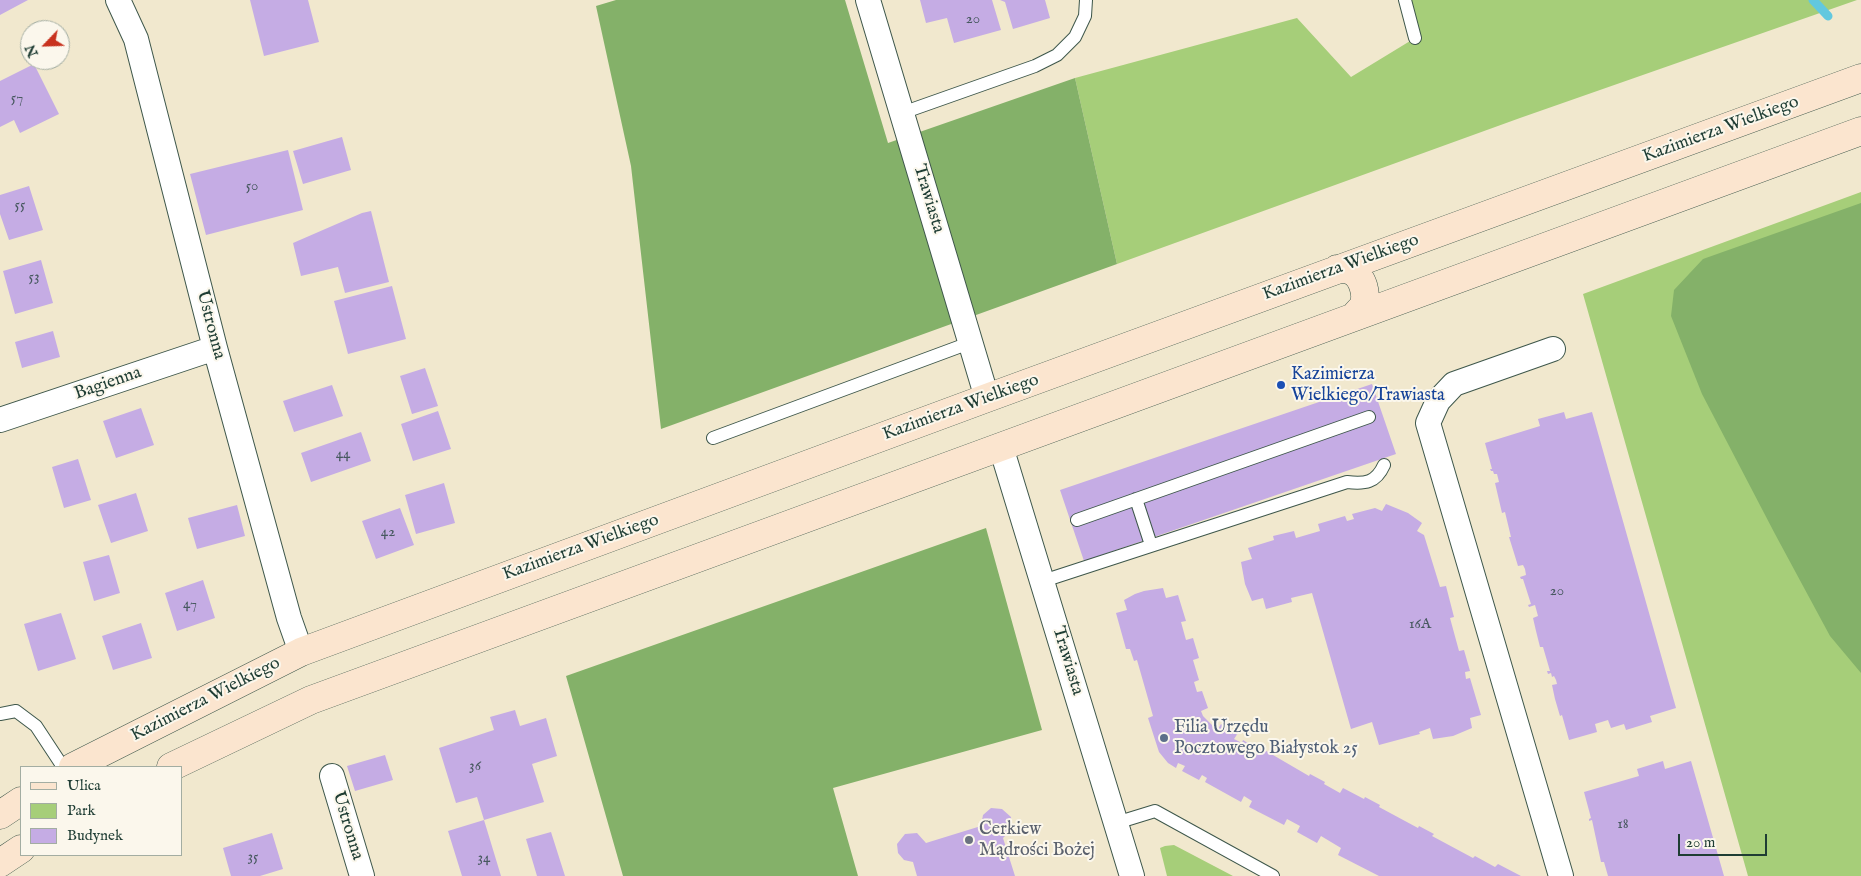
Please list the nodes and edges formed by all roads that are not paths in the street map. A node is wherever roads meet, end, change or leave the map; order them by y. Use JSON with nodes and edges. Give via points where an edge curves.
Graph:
{"nodes":[{"id":1,"x":118,"y":0,"type":"edge"},
{"id":2,"x":868,"y":0,"type":"edge"},
{"id":3,"x":1086,"y":0,"type":"edge"},
{"id":4,"x":1404,"y":0,"type":"edge"},
{"id":5,"x":1415,"y":38,"type":"dead end"},
{"id":6,"x":1861,"y":78,"type":"edge"},
{"id":7,"x":902,"y":113,"type":"junction"},
{"id":8,"x":1861,"y":132,"type":"edge"},
{"id":9,"x":1337,"y":270,"type":"junction"},
{"id":10,"x":1354,"y":316,"type":"junction"},
{"id":11,"x":972,"y":342,"type":"junction"},
{"id":12,"x":216,"y":348,"type":"junction"},
{"id":13,"x":1553,"y":349,"type":"dead end"},
{"id":14,"x":987,"y":398,"type":"junction"},
{"id":15,"x":1369,"y":417,"type":"dead end"},
{"id":16,"x":0,"y":420,"type":"edge"},
{"id":17,"x":713,"y":438,"type":"dead end"},
{"id":18,"x":1001,"y":447,"type":"junction"},
{"id":19,"x":1384,"y":465,"type":"dead end"},
{"id":20,"x":1136,"y":499,"type":"junction"},
{"id":21,"x":1077,"y":520,"type":"dead end"},
{"id":22,"x":1152,"y":545,"type":"junction"},
{"id":23,"x":1043,"y":581,"type":"junction"},
{"id":24,"x":300,"y":652,"type":"junction"},
{"id":25,"x":0,"y":714,"type":"edge"},
{"id":26,"x":62,"y":766,"type":"edge"},
{"id":27,"x":75,"y":766,"type":"edge"},
{"id":28,"x":173,"y":766,"type":"edge"},
{"id":29,"x":332,"y":776,"type":"dead end"},
{"id":30,"x":20,"y":802,"type":"edge"},
{"id":31,"x":0,"y":815,"type":"edge"},
{"id":32,"x":1116,"y":823,"type":"junction"},
{"id":33,"x":20,"y":850,"type":"edge"},
{"id":34,"x":0,"y":863,"type":"edge"},
{"id":35,"x":362,"y":876,"type":"edge"},
{"id":36,"x":1132,"y":876,"type":"edge"},
{"id":37,"x":1272,"y":876,"type":"edge"},
{"id":38,"x":1562,"y":876,"type":"edge"}],
"edges":[{"from":1,"to":12,"type":"street","name":"Ustronna","via":[[136,39]]},
{"from":2,"to":7,"type":"street","name":"Trawiasta"},
{"from":3,"to":7,"type":"lane","via":[[1085,16],[1074,37],[1057,55],[1035,66]]},
{"from":4,"to":5,"type":"lane"},
{"from":6,"to":9,"type":"main road","name":"Kazimierza Wielkiego"},
{"from":7,"to":11,"type":"street","name":"Trawiasta"},
{"from":8,"to":10,"type":"main road"},
{"from":9,"to":10,"type":"main road","via":[[1354,273],[1364,289],[1362,307]]},
{"from":9,"to":14,"type":"main road","name":"Kazimierza Wielkiego"},
{"from":10,"to":18,"type":"main road"},
{"from":11,"to":14,"type":"street","name":"Trawiasta"},
{"from":11,"to":17,"type":"lane"},
{"from":12,"to":16,"type":"street","name":"Bagienna"},
{"from":12,"to":24,"type":"street","name":"Ustronna"},
{"from":13,"to":38,"type":"street","via":[[1454,384],[1438,401],[1428,423]]},
{"from":14,"to":24,"type":"main road","name":"Kazimierza Wielkiego"},
{"from":15,"to":20,"type":"lane"},
{"from":18,"to":23,"type":"street","name":"Trawiasta"},
{"from":18,"to":28,"type":"main road","via":[[311,700]]},
{"from":19,"to":22,"type":"lane","via":[[1374,480],[1362,484],[1347,482]]},
{"from":20,"to":21,"type":"lane"},
{"from":20,"to":22,"type":"lane"},
{"from":22,"to":23,"type":"lane"},
{"from":23,"to":32,"type":"street","name":"Trawiasta"},
{"from":24,"to":27,"type":"main road","name":"Kazimierza Wielkiego"},
{"from":25,"to":26,"type":"lane","via":[[16,711],[36,726]]},
{"from":29,"to":35,"type":"street","name":"Ustronna"},
{"from":30,"to":31,"type":"main road"},
{"from":32,"to":36,"type":"street","name":"Trawiasta"},
{"from":32,"to":37,"type":"lane","via":[[1155,811]]},
{"from":33,"to":34,"type":"main road"}]}
